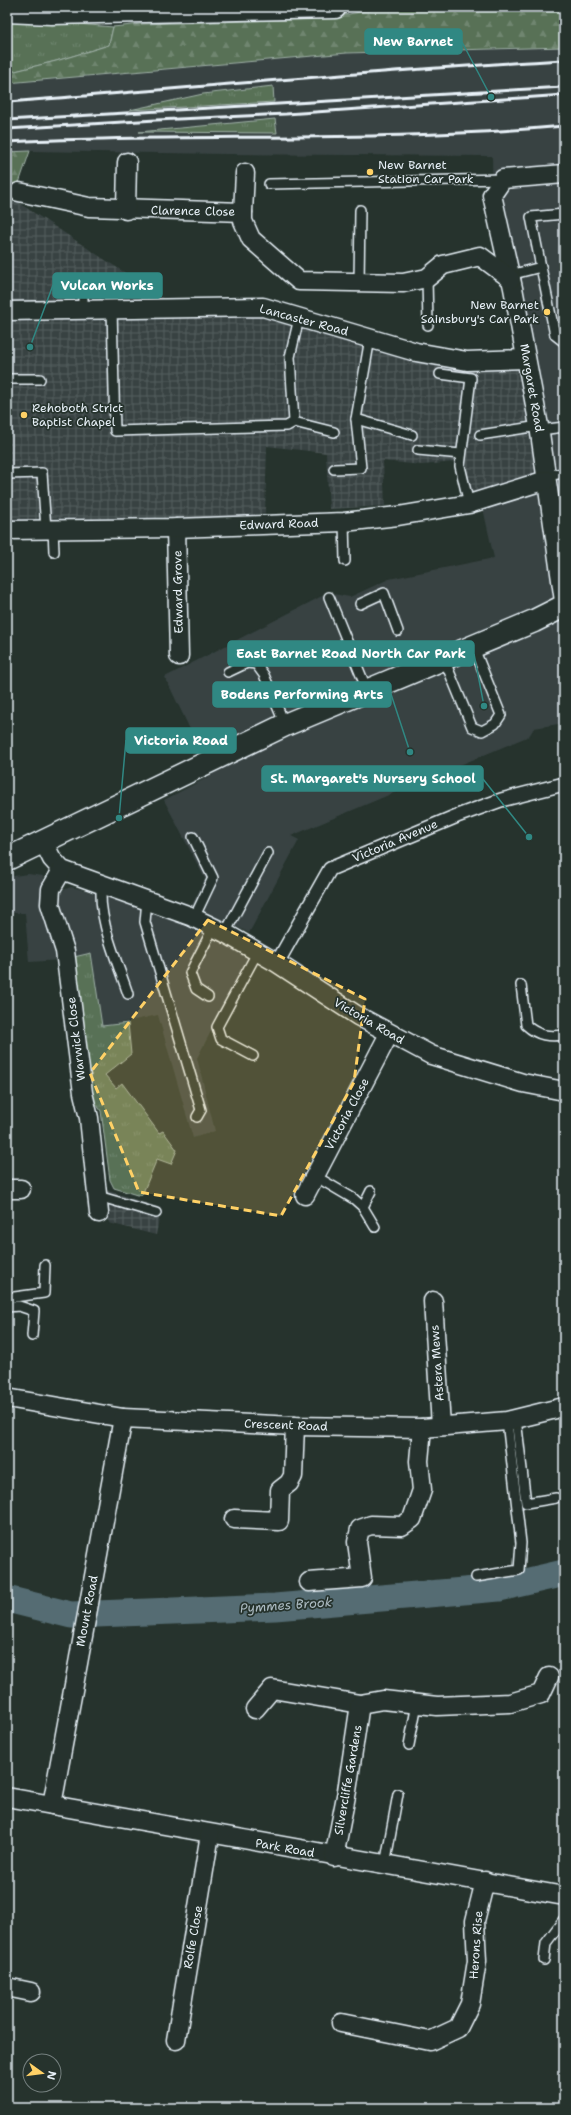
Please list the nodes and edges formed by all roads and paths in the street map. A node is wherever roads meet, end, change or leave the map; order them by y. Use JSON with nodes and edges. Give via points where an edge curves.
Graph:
{"nodes":[{"id":1,"x":331,"y":7,"type":"edge"},
{"id":2,"x":187,"y":8,"type":"edge"},
{"id":3,"x":51,"y":10,"type":"edge"},
{"id":4,"x":7,"y":11,"type":"edge"},
{"id":5,"x":127,"y":162,"type":"dead end"},
{"id":6,"x":245,"y":173,"type":"dead end"},
{"id":7,"x":564,"y":174,"type":"edge"},
{"id":8,"x":503,"y":179,"type":"junction"},
{"id":9,"x":269,"y":184,"type":"dead end"},
{"id":10,"x":19,"y":192,"type":"dead end"},
{"id":11,"x":126,"y":210,"type":"junction"},
{"id":12,"x":360,"y":210,"type":"dead end"},
{"id":13,"x":243,"y":212,"type":"junction"},
{"id":14,"x":564,"y":214,"type":"edge"},
{"id":15,"x":541,"y":267,"type":"junction"},
{"id":16,"x":510,"y":277,"type":"junction"},
{"id":17,"x":427,"y":278,"type":"junction"},
{"id":18,"x":360,"y":283,"type":"junction"},
{"id":19,"x":127,"y":290,"type":"dead end"},
{"id":20,"x":83,"y":309,"type":"junction"},
{"id":21,"x":112,"y":309,"type":"junction"},
{"id":22,"x":7,"y":311,"type":"edge"},
{"id":23,"x":299,"y":318,"type":"junction"},
{"id":24,"x":428,"y":325,"type":"dead end"},
{"id":25,"x":370,"y":338,"type":"junction"},
{"id":26,"x":564,"y":342,"type":"edge"},
{"id":27,"x":526,"y":359,"type":"junction"},
{"id":28,"x":471,"y":370,"type":"junction"},
{"id":29,"x":440,"y":374,"type":"dead end"},
{"id":30,"x":40,"y":379,"type":"dead end"},
{"id":31,"x":7,"y":380,"type":"edge"},
{"id":32,"x":356,"y":419,"type":"junction"},
{"id":33,"x":294,"y":422,"type":"junction"},
{"id":34,"x":564,"y":427,"type":"edge"},
{"id":35,"x":540,"y":428,"type":"junction"},
{"id":36,"x":334,"y":432,"type":"dead end"},
{"id":37,"x":412,"y":435,"type":"dead end"},
{"id":38,"x":480,"y":435,"type":"dead end"},
{"id":39,"x":418,"y":450,"type":"dead end"},
{"id":40,"x":461,"y":454,"type":"junction"},
{"id":41,"x":334,"y":469,"type":"dead end"},
{"id":42,"x":564,"y":473,"type":"edge"},
{"id":43,"x":7,"y":474,"type":"edge"},
{"id":44,"x":546,"y":478,"type":"junction"},
{"id":45,"x":469,"y":504,"type":"junction"},
{"id":46,"x":344,"y":522,"type":"junction"},
{"id":47,"x":176,"y":528,"type":"junction"},
{"id":48,"x":49,"y":529,"type":"junction"},
{"id":49,"x":7,"y":530,"type":"edge"},
{"id":50,"x":54,"y":552,"type":"dead end"},
{"id":51,"x":345,"y":561,"type":"dead end"},
{"id":52,"x":329,"y":597,"type":"dead end"},
{"id":53,"x":564,"y":601,"type":"edge"},
{"id":54,"x":360,"y":604,"type":"dead end"},
{"id":55,"x":564,"y":606,"type":"edge"},
{"id":56,"x":398,"y":631,"type":"dead end"},
{"id":57,"x":473,"y":646,"type":"junction"},
{"id":58,"x":179,"y":656,"type":"dead end"},
{"id":59,"x":444,"y":658,"type":"junction"},
{"id":60,"x":228,"y":672,"type":"dead end"},
{"id":61,"x":367,"y":690,"type":"junction"},
{"id":62,"x":285,"y":725,"type":"junction"},
{"id":63,"x":564,"y":784,"type":"edge"},
{"id":64,"x":193,"y":837,"type":"dead end"},
{"id":65,"x":44,"y":843,"type":"junction"},
{"id":66,"x":268,"y":853,"type":"dead end"},
{"id":67,"x":7,"y":859,"type":"edge"},
{"id":68,"x":62,"y":870,"type":"junction"},
{"id":69,"x":102,"y":884,"type":"junction"},
{"id":70,"x":147,"y":900,"type":"junction"},
{"id":71,"x":194,"y":918,"type":"junction"},
{"id":72,"x":219,"y":931,"type":"junction"},
{"id":73,"x":258,"y":952,"type":"junction"},
{"id":74,"x":277,"y":962,"type":"junction"},
{"id":75,"x":521,"y":985,"type":"dead end"},
{"id":76,"x":128,"y":994,"type":"dead end"},
{"id":77,"x":208,"y":997,"type":"dead end"},
{"id":78,"x":389,"y":1034,"type":"junction"},
{"id":79,"x":564,"y":1035,"type":"edge"},
{"id":80,"x":253,"y":1056,"type":"dead end"},
{"id":81,"x":564,"y":1091,"type":"edge"},
{"id":82,"x":196,"y":1117,"type":"dead end"},
{"id":83,"x":315,"y":1176,"type":"junction"},
{"id":84,"x":371,"y":1191,"type":"dead end"},
{"id":85,"x":305,"y":1195,"type":"dead end"},
{"id":86,"x":98,"y":1205,"type":"joint"},
{"id":87,"x":363,"y":1208,"type":"junction"},
{"id":88,"x":156,"y":1214,"type":"dead end"},
{"id":89,"x":375,"y":1227,"type":"dead end"},
{"id":90,"x":45,"y":1265,"type":"dead end"},
{"id":91,"x":7,"y":1298,"type":"edge"},
{"id":92,"x":433,"y":1301,"type":"dead end"},
{"id":93,"x":7,"y":1307,"type":"edge"},
{"id":94,"x":32,"y":1336,"type":"dead end"},
{"id":95,"x":7,"y":1398,"type":"edge"},
{"id":96,"x":564,"y":1407,"type":"edge"},
{"id":97,"x":123,"y":1418,"type":"junction"},
{"id":98,"x":511,"y":1420,"type":"junction"},
{"id":99,"x":295,"y":1426,"type":"junction"},
{"id":100,"x":441,"y":1426,"type":"junction"},
{"id":101,"x":422,"y":1428,"type":"junction"},
{"id":102,"x":556,"y":1498,"type":"dead end"},
{"id":103,"x":234,"y":1519,"type":"dead end"},
{"id":104,"x":476,"y":1577,"type":"dead end"},
{"id":105,"x":309,"y":1582,"type":"dead end"},
{"id":106,"x":549,"y":1677,"type":"dead end"},
{"id":107,"x":360,"y":1704,"type":"junction"},
{"id":108,"x":417,"y":1704,"type":"junction"},
{"id":109,"x":255,"y":1709,"type":"dead end"},
{"id":110,"x":409,"y":1745,"type":"dead end"},
{"id":111,"x":398,"y":1794,"type":"dead end"},
{"id":112,"x":7,"y":1797,"type":"edge"},
{"id":113,"x":52,"y":1805,"type":"junction"},
{"id":114,"x":210,"y":1834,"type":"junction"},
{"id":115,"x":334,"y":1857,"type":"junction"},
{"id":116,"x":385,"y":1865,"type":"junction"},
{"id":117,"x":485,"y":1881,"type":"junction"},
{"id":118,"x":564,"y":1896,"type":"edge"},
{"id":119,"x":564,"y":1919,"type":"edge"},
{"id":120,"x":544,"y":1960,"type":"dead end"},
{"id":121,"x":7,"y":1987,"type":"edge"},
{"id":122,"x":31,"y":1992,"type":"dead end"},
{"id":123,"x":341,"y":2023,"type":"dead end"},
{"id":124,"x":176,"y":2040,"type":"dead end"}],
"edges":[{"from":1,"to":2,"type":"main road"},
{"from":2,"to":3,"type":"main road"},
{"from":3,"to":4,"type":"main road"},
{"from":5,"to":11,"type":"street"},
{"from":6,"to":13,"type":"street"},
{"from":7,"to":8,"type":"street"},
{"from":8,"to":9,"type":"lane"},
{"from":8,"to":16,"type":"street","name":"Margaret Road","via":[[492,195]]},
{"from":10,"to":11,"type":"street","name":"Clarence Close","via":[[89,208]]},
{"from":11,"to":13,"type":"street","name":"Clarence Close"},
{"from":12,"to":18,"type":"lane"},
{"from":13,"to":18,"type":"street","name":"Clarence Close","via":[[243,220],[250,239],[299,280]]},
{"from":14,"to":15,"type":"lane","via":[[531,216]]},
{"from":15,"to":16,"type":"lane"},
{"from":15,"to":26,"type":"lane","via":[[555,335]]},
{"from":16,"to":17,"type":"street","name":"Clarence Close","via":[[480,256],[443,265]]},
{"from":16,"to":27,"type":"street","name":"Margaret Road"},
{"from":17,"to":18,"type":"street","name":"Clarence Close","via":[[403,283]]},
{"from":17,"to":24,"type":"lane"},
{"from":19,"to":20,"type":"lane","via":[[83,289]]},
{"from":20,"to":21,"type":"street","name":"Lancaster Road"},
{"from":20,"to":22,"type":"street","name":"Lancaster Road"},
{"from":21,"to":23,"type":"street","name":"Lancaster Road","via":[[262,307]]},
{"from":21,"to":33,"type":"lane","via":[[115,431],[287,426]]},
{"from":23,"to":25,"type":"street","name":"Lancaster Road"},
{"from":23,"to":33,"type":"lane","via":[[290,357]]},
{"from":25,"to":28,"type":"street","name":"Lancaster Road"},
{"from":25,"to":32,"type":"lane"},
{"from":27,"to":28,"type":"street","name":"Lancaster Road"},
{"from":27,"to":35,"type":"street","name":"Margaret Road"},
{"from":28,"to":29,"type":"lane"},
{"from":28,"to":40,"type":"lane"},
{"from":30,"to":31,"type":"lane"},
{"from":32,"to":37,"type":"lane"},
{"from":32,"to":41,"type":"lane","via":[[361,468]]},
{"from":33,"to":36,"type":"lane"},
{"from":34,"to":35,"type":"lane"},
{"from":35,"to":38,"type":"lane"},
{"from":35,"to":44,"type":"street","name":"Margaret Road"},
{"from":39,"to":40,"type":"lane"},
{"from":40,"to":45,"type":"lane","via":[[460,466]]},
{"from":42,"to":44,"type":"lane"},
{"from":43,"to":48,"type":"lane","via":[[42,472]]},
{"from":44,"to":45,"type":"street","name":"Edward Road"},
{"from":44,"to":53,"type":"street","name":"Margaret Road"},
{"from":45,"to":46,"type":"street","name":"Edward Road"},
{"from":46,"to":47,"type":"street","name":"Edward Road"},
{"from":46,"to":51,"type":"lane"},
{"from":47,"to":48,"type":"street","name":"Edward Road"},
{"from":47,"to":58,"type":"street","name":"Edward Grove"},
{"from":48,"to":49,"type":"street","name":"Edward Road"},
{"from":48,"to":50,"type":"lane"},
{"from":52,"to":61,"type":"lane"},
{"from":54,"to":56,"type":"lane","via":[[384,593]]},
{"from":55,"to":57,"type":"main road","via":[[534,622]]},
{"from":57,"to":59,"type":"main road"},
{"from":57,"to":59,"type":"lane","via":[[501,715],[495,724],[482,731],[472,727]]},
{"from":59,"to":61,"type":"main road","via":[[410,661]]},
{"from":60,"to":62,"type":"lane","via":[[247,663],[256,664],[264,675]]},
{"from":61,"to":62,"type":"main road"},
{"from":62,"to":65,"type":"main road"},
{"from":63,"to":74,"type":"street","name":"Victoria Avenue","via":[[501,800],[330,869]]},
{"from":64,"to":71,"type":"lane","via":[[213,878]]},
{"from":65,"to":67,"type":"main road"},
{"from":65,"to":68,"type":"street","via":[[52,859]]},
{"from":66,"to":72,"type":"lane"},
{"from":68,"to":69,"type":"street","name":"Victoria Road"},
{"from":68,"to":86,"type":"street","name":"Warwick Close","via":[[51,889],[50,904],[65,951]]},
{"from":69,"to":70,"type":"street","name":"Victoria Road"},
{"from":69,"to":76,"type":"lane","via":[[99,896]]},
{"from":70,"to":71,"type":"street","name":"Victoria Road"},
{"from":70,"to":82,"type":"lane","via":[[145,922],[201,1110]]},
{"from":71,"to":72,"type":"street","name":"Victoria Road"},
{"from":72,"to":73,"type":"street","name":"Victoria Road"},
{"from":72,"to":77,"type":"lane","via":[[190,973],[196,989]]},
{"from":73,"to":74,"type":"street","name":"Victoria Road"},
{"from":73,"to":80,"type":"lane","via":[[217,1027],[221,1039]]},
{"from":74,"to":78,"type":"street","name":"Victoria Road","via":[[340,1005]]},
{"from":75,"to":79,"type":"lane","via":[[526,1026],[536,1034]]},
{"from":78,"to":81,"type":"street","name":"Victoria Road","via":[[431,1055],[484,1073],[523,1084]]},
{"from":78,"to":83,"type":"street","name":"Victoria Close"},
{"from":83,"to":85,"type":"street","name":"Victoria Close"},
{"from":83,"to":87,"type":"lane","via":[[354,1199]]},
{"from":84,"to":87,"type":"lane"},
{"from":86,"to":88,"type":"lane"},
{"from":87,"to":89,"type":"lane"},
{"from":90,"to":91,"type":"lane","via":[[44,1293]]},
{"from":92,"to":100,"type":"street","name":"Astera Mews"},
{"from":93,"to":94,"type":"lane","via":[[19,1306],[34,1311]]},
{"from":95,"to":97,"type":"street","name":"Crescent Road"},
{"from":96,"to":98,"type":"street","name":"Crescent Road"},
{"from":97,"to":99,"type":"street","name":"Crescent Road"},
{"from":97,"to":113,"type":"street","name":"Mount Road"},
{"from":98,"to":100,"type":"street","name":"Crescent Road"},
{"from":98,"to":102,"type":"lane","via":[[526,1503]]},
{"from":98,"to":104,"type":"lane","via":[[521,1542],[519,1570]]},
{"from":99,"to":101,"type":"street","name":"Crescent Road"},
{"from":99,"to":103,"type":"street","via":[[294,1476],[280,1490],[279,1520]]},
{"from":100,"to":101,"type":"street","name":"Crescent Road"},
{"from":101,"to":105,"type":"street","via":[[419,1461],[422,1490],[412,1519],[402,1526],[371,1525],[360,1529],[357,1542],[362,1578]]},
{"from":106,"to":108,"type":"street","via":[[541,1694],[510,1704]]},
{"from":107,"to":108,"type":"street","via":[[384,1700]]},
{"from":107,"to":109,"type":"street","via":[[272,1690]]},
{"from":107,"to":115,"type":"street","name":"Silvercliffe Gardens"},
{"from":108,"to":110,"type":"lane"},
{"from":111,"to":116,"type":"lane"},
{"from":112,"to":113,"type":"street","name":"Park Road"},
{"from":113,"to":114,"type":"street","name":"Park Road"},
{"from":114,"to":115,"type":"street","name":"Park Road"},
{"from":114,"to":124,"type":"street","name":"Rolfe Close"},
{"from":115,"to":116,"type":"street","name":"Park Road"},
{"from":116,"to":117,"type":"street","name":"Park Road"},
{"from":117,"to":118,"type":"street","name":"Park Road"},
{"from":117,"to":123,"type":"street","name":"Herons Rise","via":[[475,1921],[477,1961],[470,2004],[458,2028],[430,2041]]},
{"from":119,"to":120,"type":"lane","via":[[546,1943]]},
{"from":121,"to":122,"type":"street"}]}
